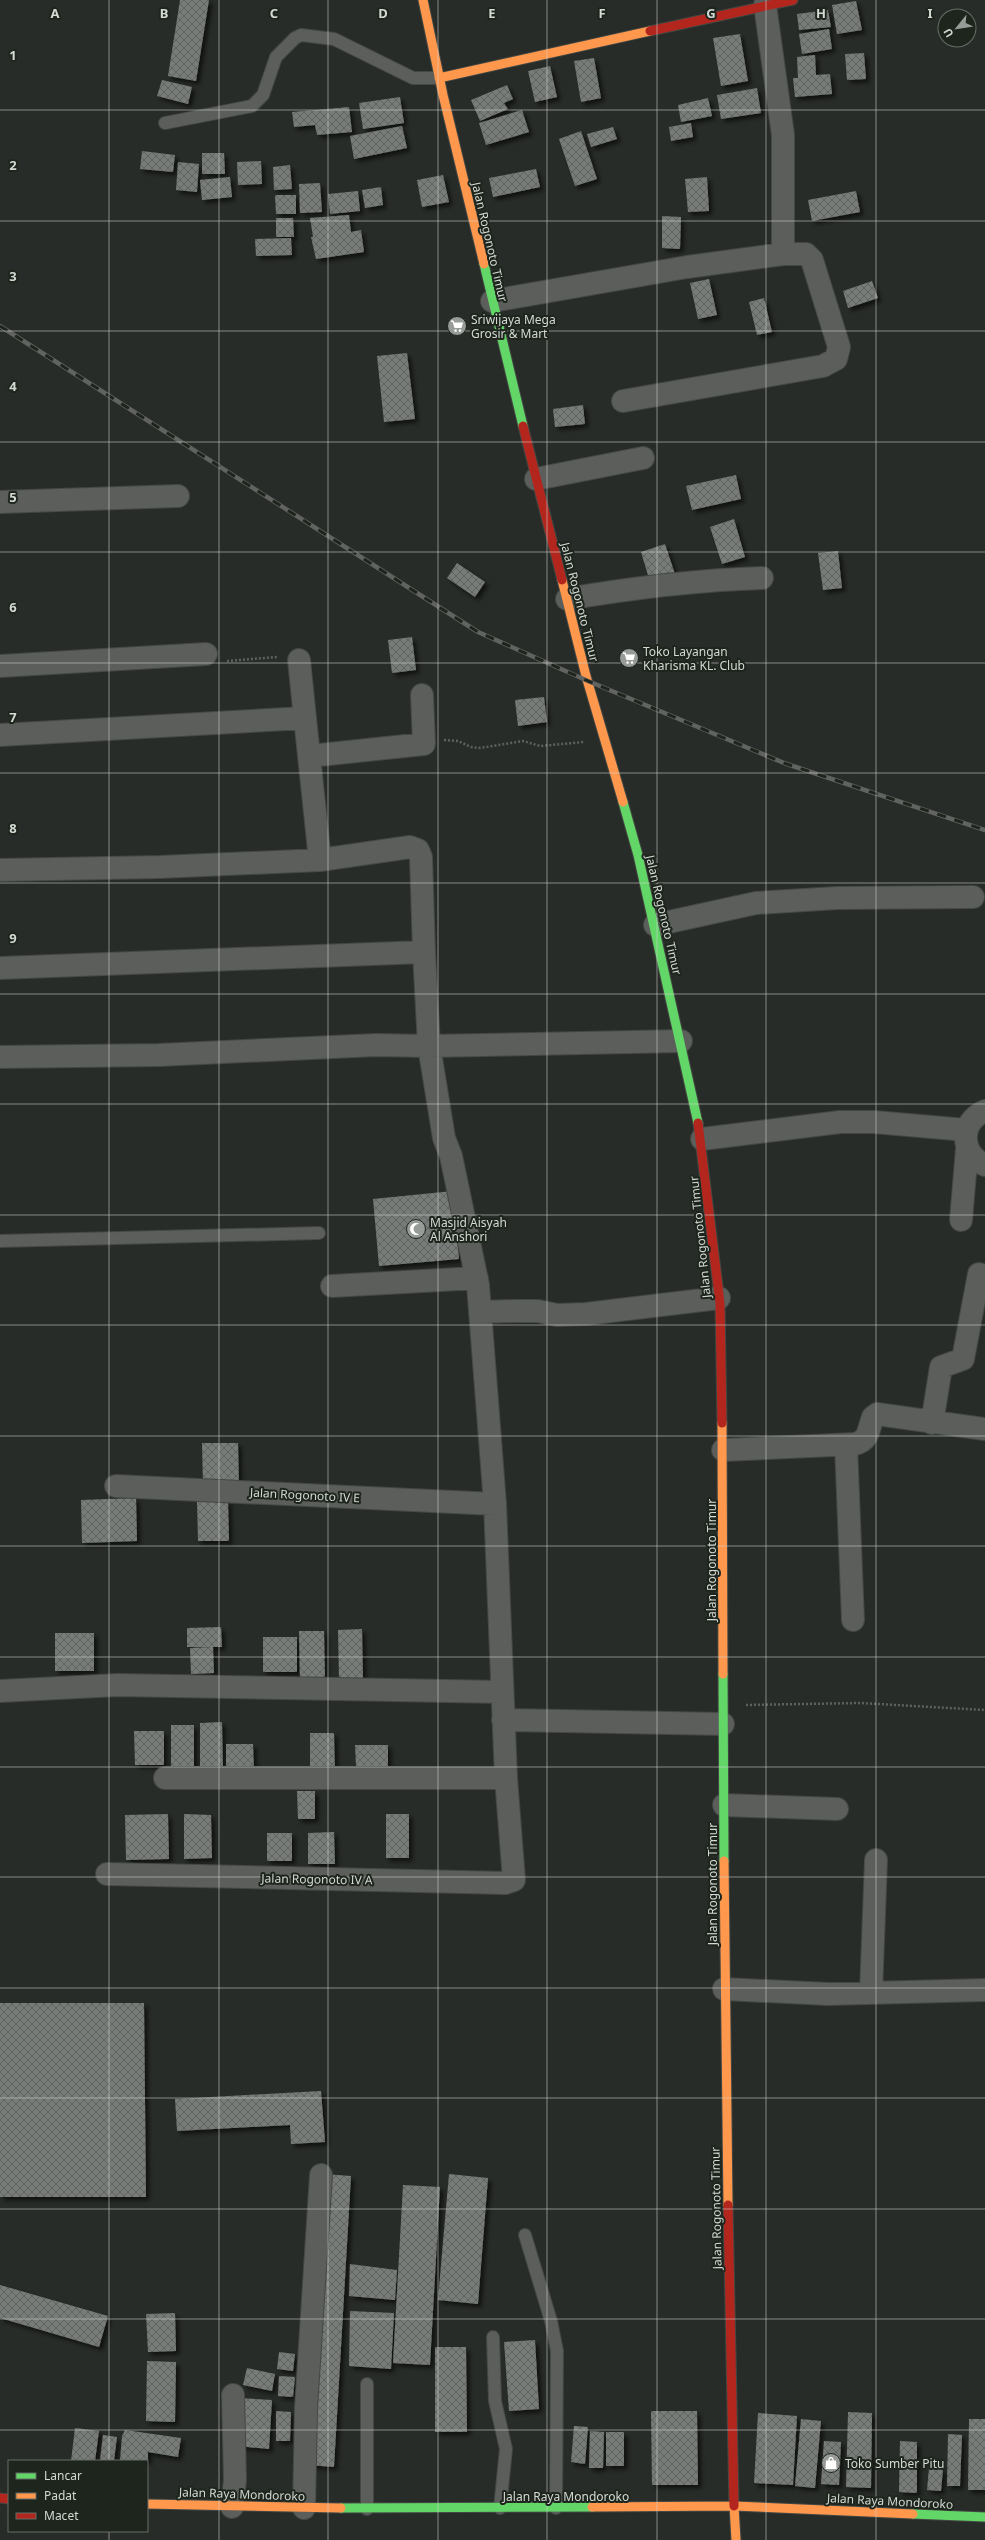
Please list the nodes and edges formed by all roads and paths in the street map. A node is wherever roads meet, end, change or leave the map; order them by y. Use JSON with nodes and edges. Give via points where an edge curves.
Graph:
{"nodes":[{"id":1,"x":423,"y":0,"type":"edge"},
{"id":2,"x":793,"y":0,"type":"edge"},
{"id":3,"x":765,"y":5,"type":"junction"},
{"id":4,"x":439,"y":78,"type":"junction"},
{"id":5,"x":165,"y":124,"type":"dead end"},
{"id":6,"x":783,"y":254,"type":"junction"},
{"id":7,"x":492,"y":301,"type":"junction"},
{"id":8,"x":623,"y":401,"type":"dead end"},
{"id":9,"x":643,"y":458,"type":"dead end"},
{"id":10,"x":536,"y":479,"type":"junction"},
{"id":11,"x":178,"y":496,"type":"dead end"},
{"id":12,"x":0,"y":502,"type":"edge"},
{"id":13,"x":762,"y":578,"type":"dead end"},
{"id":14,"x":567,"y":599,"type":"junction"},
{"id":15,"x":206,"y":654,"type":"joint"},
{"id":16,"x":300,"y":660,"type":"joint"},
{"id":17,"x":0,"y":666,"type":"edge"},
{"id":18,"x":422,"y":695,"type":"dead end"},
{"id":19,"x":305,"y":718,"type":"junction"},
{"id":20,"x":0,"y":735,"type":"edge"},
{"id":21,"x":604,"y":739,"type":"junction"},
{"id":22,"x":424,"y":744,"type":"junction"},
{"id":23,"x":310,"y":756,"type":"junction"},
{"id":24,"x":320,"y":860,"type":"junction"},
{"id":25,"x":0,"y":870,"type":"edge"},
{"id":26,"x":973,"y":897,"type":"dead end"},
{"id":27,"x":654,"y":925,"type":"junction"},
{"id":28,"x":424,"y":952,"type":"junction"},
{"id":29,"x":0,"y":968,"type":"edge"},
{"id":30,"x":681,"y":1041,"type":"junction"},
{"id":31,"x":429,"y":1046,"type":"junction"},
{"id":32,"x":0,"y":1057,"type":"edge"},
{"id":33,"x":985,"y":1111,"type":"edge"},
{"id":34,"x":702,"y":1139,"type":"junction"},
{"id":35,"x":967,"y":1139,"type":"junction"},
{"id":36,"x":985,"y":1165,"type":"edge"},
{"id":37,"x":961,"y":1220,"type":"dead end"},
{"id":38,"x":319,"y":1233,"type":"dead end"},
{"id":39,"x":0,"y":1241,"type":"edge"},
{"id":40,"x":979,"y":1274,"type":"dead end"},
{"id":41,"x":476,"y":1278,"type":"junction"},
{"id":42,"x":332,"y":1286,"type":"dead end"},
{"id":43,"x":719,"y":1298,"type":"junction"},
{"id":44,"x":480,"y":1312,"type":"junction"},
{"id":45,"x":932,"y":1422,"type":"junction"},
{"id":46,"x":985,"y":1429,"type":"edge"},
{"id":47,"x":846,"y":1445,"type":"junction"},
{"id":48,"x":723,"y":1450,"type":"junction"},
{"id":49,"x":116,"y":1486,"type":"dead end"},
{"id":50,"x":495,"y":1504,"type":"junction"},
{"id":51,"x":853,"y":1620,"type":"dead end"},
{"id":52,"x":0,"y":1691,"type":"edge"},
{"id":53,"x":502,"y":1692,"type":"junction"},
{"id":54,"x":985,"y":1710,"type":"edge"},
{"id":55,"x":723,"y":1715,"type":"junction"},
{"id":56,"x":503,"y":1720,"type":"junction"},
{"id":57,"x":165,"y":1778,"type":"dead end"},
{"id":58,"x":506,"y":1778,"type":"junction"},
{"id":59,"x":724,"y":1805,"type":"junction"},
{"id":60,"x":836,"y":1808,"type":"dead end"},
{"id":61,"x":876,"y":1860,"type":"dead end"},
{"id":62,"x":107,"y":1874,"type":"dead end"},
{"id":63,"x":724,"y":1989,"type":"junction"},
{"id":64,"x":985,"y":1990,"type":"edge"},
{"id":65,"x":871,"y":1993,"type":"junction"},
{"id":66,"x":320,"y":2175,"type":"dead end"},
{"id":67,"x":525,"y":2235,"type":"dead end"},
{"id":68,"x":493,"y":2337,"type":"dead end"},
{"id":69,"x":367,"y":2384,"type":"dead end"},
{"id":70,"x":233,"y":2396,"type":"dead end"},
{"id":71,"x":148,"y":2504,"type":"edge"},
{"id":72,"x":734,"y":2506,"type":"junction"},
{"id":73,"x":232,"y":2507,"type":"junction"},
{"id":74,"x":304,"y":2508,"type":"junction"},
{"id":75,"x":500,"y":2508,"type":"junction"},
{"id":76,"x":556,"y":2508,"type":"junction"},
{"id":77,"x":367,"y":2509,"type":"junction"},
{"id":78,"x":985,"y":2518,"type":"edge"},
{"id":79,"x":736,"y":2540,"type":"edge"}],
"edges":[{"from":1,"to":4,"type":"main road","name":"Jalan Rogonoto Timur"},
{"from":2,"to":3,"type":"main road"},
{"from":3,"to":4,"type":"main road"},
{"from":3,"to":6,"type":"street","via":[[783,135]]},
{"from":4,"to":5,"type":"lane","via":[[413,78],[334,39],[301,35],[294,38],[276,57],[263,95],[252,106]]},
{"from":4,"to":7,"type":"main road","name":"Jalan Rogonoto Timur"},
{"from":6,"to":7,"type":"street"},
{"from":6,"to":8,"type":"street","via":[[806,254],[812,260],[839,347],[836,359],[823,366]]},
{"from":7,"to":10,"type":"main road","name":"Jalan Rogonoto Timur"},
{"from":9,"to":10,"type":"street"},
{"from":10,"to":14,"type":"main road","name":"Jalan Rogonoto Timur"},
{"from":11,"to":12,"type":"street"},
{"from":13,"to":14,"type":"street","via":[[706,580],[632,588]]},
{"from":14,"to":21,"type":"main road","name":"Jalan Rogonoto Timur"},
{"from":15,"to":16,"type":"path","via":[[217,661],[295,655]]},
{"from":15,"to":17,"type":"street"},
{"from":16,"to":19,"type":"street"},
{"from":18,"to":22,"type":"street"},
{"from":19,"to":20,"type":"street"},
{"from":19,"to":23,"type":"street"},
{"from":21,"to":22,"type":"path","via":[[557,746],[540,746],[524,741],[480,748],[458,741]]},
{"from":21,"to":27,"type":"main road","name":"Jalan Rogonoto Timur","via":[[638,855]]},
{"from":22,"to":23,"type":"street"},
{"from":23,"to":24,"type":"street"},
{"from":24,"to":25,"type":"street"},
{"from":24,"to":28,"type":"street","via":[[410,847],[418,850],[422,857]]},
{"from":26,"to":27,"type":"street","via":[[837,898],[756,903]]},
{"from":27,"to":30,"type":"main road","name":"Jalan Rogonoto Timur"},
{"from":28,"to":29,"type":"street"},
{"from":28,"to":31,"type":"street"},
{"from":30,"to":31,"type":"street"},
{"from":30,"to":34,"type":"main road","name":"Jalan Rogonoto Timur"},
{"from":31,"to":32,"type":"street","via":[[376,1045],[159,1055]]},
{"from":31,"to":41,"type":"street","via":[[444,1138],[451,1156]]},
{"from":33,"to":35,"type":"street","via":[[976,1116]]},
{"from":34,"to":35,"type":"street","via":[[840,1122],[874,1122]]},
{"from":34,"to":43,"type":"main road","name":"Jalan Rogonoto Timur"},
{"from":35,"to":36,"type":"street","via":[[972,1156]]},
{"from":35,"to":37,"type":"street"},
{"from":38,"to":39,"type":"lane"},
{"from":40,"to":45,"type":"street","via":[[963,1358],[941,1367]]},
{"from":41,"to":42,"type":"street"},
{"from":41,"to":44,"type":"street"},
{"from":43,"to":44,"type":"street","via":[[586,1314]]},
{"from":43,"to":48,"type":"main road","name":"Jalan Rogonoto Timur"},
{"from":44,"to":50,"type":"street"},
{"from":45,"to":46,"type":"street"},
{"from":45,"to":47,"type":"street","via":[[877,1414],[872,1417],[867,1437],[863,1442]]},
{"from":47,"to":48,"type":"street"},
{"from":47,"to":51,"type":"street"},
{"from":48,"to":55,"type":"main road","name":"Jalan Rogonoto Timur"},
{"from":49,"to":50,"type":"street","name":"Jalan Rogonoto IV E"},
{"from":50,"to":53,"type":"street"},
{"from":52,"to":53,"type":"street","via":[[118,1685]]},
{"from":53,"to":56,"type":"street"},
{"from":54,"to":55,"type":"path","via":[[860,1703]]},
{"from":55,"to":56,"type":"street"},
{"from":55,"to":59,"type":"main road","name":"Jalan Rogonoto Timur"},
{"from":56,"to":58,"type":"street"},
{"from":57,"to":58,"type":"street"},
{"from":58,"to":62,"type":"street","name":"Jalan Rogonoto IV A","via":[[514,1880],[505,1883]]},
{"from":59,"to":60,"type":"street"},
{"from":59,"to":63,"type":"main road","name":"Jalan Rogonoto Timur"},
{"from":61,"to":65,"type":"street"},
{"from":63,"to":65,"type":"street","via":[[828,1994]]},
{"from":63,"to":72,"type":"main road","name":"Jalan Rogonoto Timur"},
{"from":64,"to":65,"type":"street"},
{"from":66,"to":74,"type":"street","via":[[306,2408]]},
{"from":67,"to":76,"type":"lane","via":[[557,2351]]},
{"from":68,"to":75,"type":"lane","via":[[495,2401],[506,2449]]},
{"from":69,"to":77,"type":"lane"},
{"from":70,"to":73,"type":"street","via":[[235,2480]]},
{"from":71,"to":73,"type":"main road","name":"Jalan Raya Mondoroko"},
{"from":72,"to":76,"type":"main road","name":"Jalan Raya Mondoroko"},
{"from":72,"to":78,"type":"main road","name":"Jalan Raya Mondoroko"},
{"from":72,"to":79,"type":"main road","name":"Jalan Rogonoto Timur"},
{"from":73,"to":74,"type":"main road","name":"Jalan Raya Mondoroko"},
{"from":74,"to":77,"type":"main road","name":"Jalan Raya Mondoroko"},
{"from":75,"to":76,"type":"main road","name":"Jalan Raya Mondoroko"},
{"from":75,"to":77,"type":"main road","name":"Jalan Raya Mondoroko"}]}
